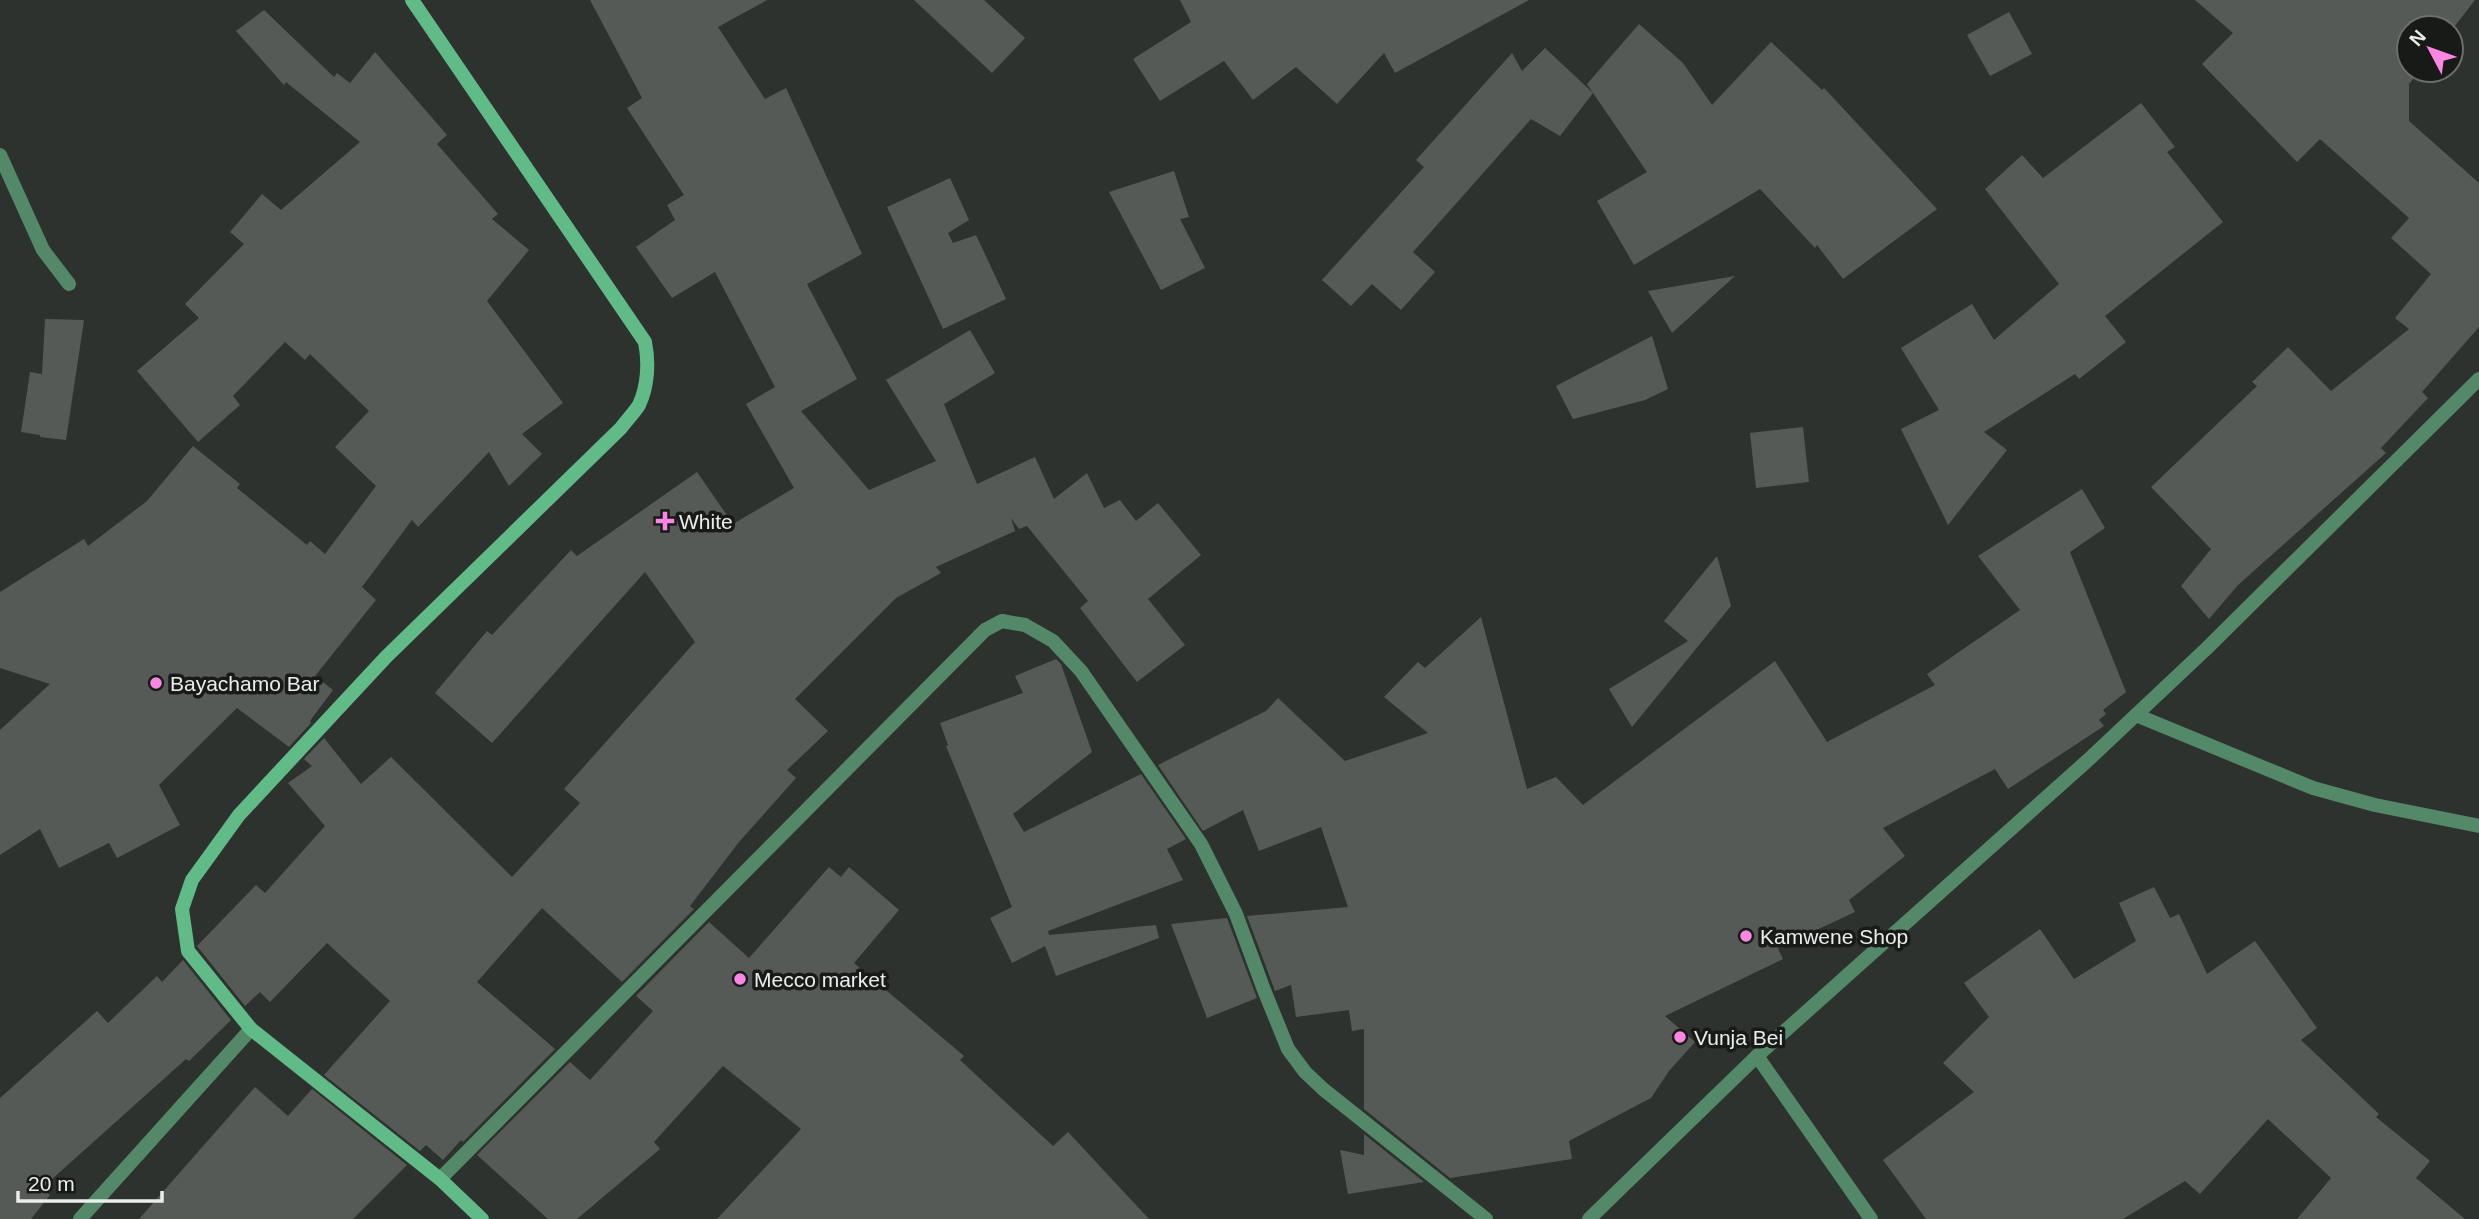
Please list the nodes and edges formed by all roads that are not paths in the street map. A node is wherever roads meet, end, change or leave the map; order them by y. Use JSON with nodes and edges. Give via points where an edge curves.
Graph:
{"nodes":[{"id":1,"x":412,"y":0,"type":"edge"},
{"id":2,"x":0,"y":155,"type":"edge"},
{"id":3,"x":69,"y":284,"type":"dead end"},
{"id":4,"x":2479,"y":379,"type":"edge"},
{"id":5,"x":2136,"y":715,"type":"junction"},
{"id":6,"x":2479,"y":826,"type":"edge"},
{"id":7,"x":251,"y":1029,"type":"junction"},
{"id":8,"x":1757,"y":1056,"type":"junction"},
{"id":9,"x":440,"y":1179,"type":"junction"},
{"id":10,"x":80,"y":1219,"type":"edge"},
{"id":11,"x":482,"y":1219,"type":"edge"},
{"id":12,"x":1486,"y":1219,"type":"edge"},
{"id":13,"x":1589,"y":1219,"type":"edge"},
{"id":14,"x":1871,"y":1219,"type":"edge"}],
"edges":[{"from":1,"to":7,"type":"street","via":[[645,342],[645,383],[639,405],[621,428],[386,657],[239,815],[192,880],[182,909],[188,951]]},
{"from":2,"to":3,"type":"street","via":[[43,250]]},
{"from":4,"to":5,"type":"street"},
{"from":5,"to":6,"type":"street","via":[[2313,788]]},
{"from":5,"to":8,"type":"street"},
{"from":7,"to":9,"type":"street"},
{"from":7,"to":10,"type":"street"},
{"from":8,"to":13,"type":"street"},
{"from":8,"to":14,"type":"street"},
{"from":9,"to":11,"type":"street"},
{"from":9,"to":12,"type":"street","via":[[985,630],[1002,621],[1025,625],[1053,641],[1081,671],[1194,833],[1236,914],[1288,1049],[1305,1072]]}]}
